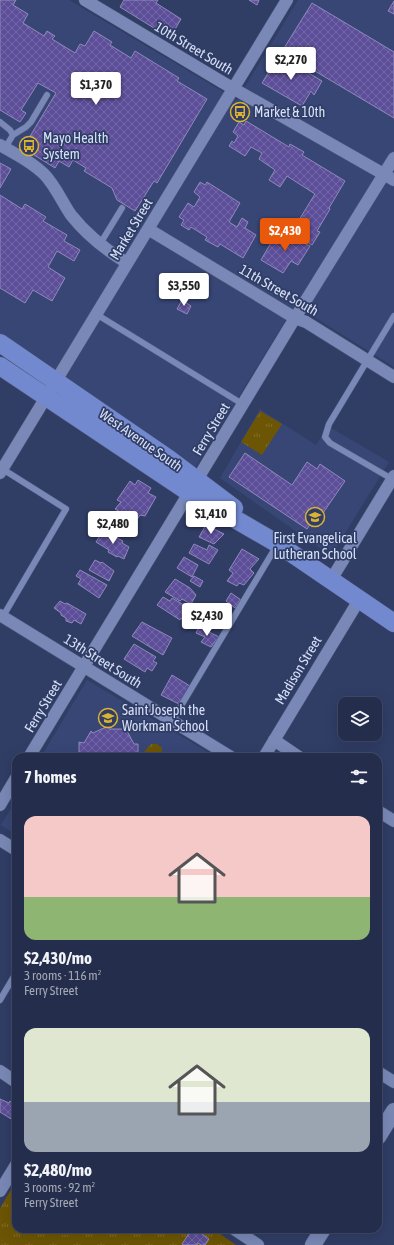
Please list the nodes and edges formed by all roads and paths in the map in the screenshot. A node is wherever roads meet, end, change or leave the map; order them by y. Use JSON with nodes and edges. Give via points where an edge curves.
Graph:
{"nodes":[{"id":1,"x":287,"y":0,"type":"edge"},
{"id":2,"x":90,"y":1,"type":"edge"},
{"id":3,"x":233,"y":89,"type":"junction"},
{"id":4,"x":47,"y":94,"type":"dead end"},
{"id":5,"x":0,"y":122,"type":"edge"},
{"id":6,"x":13,"y":135,"type":"junction"},
{"id":7,"x":2,"y":146,"type":"edge"},
{"id":8,"x":394,"y":158,"type":"edge"},
{"id":9,"x":389,"y":177,"type":"edge"},
{"id":10,"x":122,"y":208,"type":"dead end"},
{"id":11,"x":148,"y":229,"type":"junction"},
{"id":12,"x":100,"y":244,"type":"junction"},
{"id":13,"x":127,"y":263,"type":"junction"},
{"id":14,"x":96,"y":314,"type":"junction"},
{"id":15,"x":394,"y":316,"type":"edge"},
{"id":16,"x":296,"y":318,"type":"junction"},
{"id":17,"x":0,"y":344,"type":"edge"},
{"id":18,"x":367,"y":360,"type":"junction"},
{"id":19,"x":0,"y":366,"type":"edge"},
{"id":20,"x":394,"y":377,"type":"edge"},
{"id":21,"x":57,"y":381,"type":"junction"},
{"id":22,"x":47,"y":397,"type":"junction"},
{"id":23,"x":244,"y":405,"type":"junction"},
{"id":24,"x":1,"y":470,"type":"edge"},
{"id":25,"x":393,"y":478,"type":"edge"},
{"id":26,"x":194,"y":487,"type":"junction"},
{"id":27,"x":278,"y":544,"type":"junction"},
{"id":28,"x":331,"y":580,"type":"junction"},
{"id":29,"x":359,"y":600,"type":"junction"},
{"id":30,"x":1,"y":617,"type":"edge"},
{"id":31,"x":394,"y":623,"type":"edge"},
{"id":32,"x":84,"y":667,"type":"junction"},
{"id":33,"x":172,"y":721,"type":"junction"},
{"id":34,"x":274,"y":740,"type":"junction"},
{"id":35,"x":31,"y":753,"type":"edge"},
{"id":36,"x":224,"y":753,"type":"edge"},
{"id":37,"x":266,"y":753,"type":"edge"},
{"id":38,"x":293,"y":753,"type":"edge"},
{"id":39,"x":12,"y":785,"type":"edge"},
{"id":40,"x":0,"y":805,"type":"edge"},
{"id":41,"x":382,"y":813,"type":"edge"},
{"id":42,"x":394,"y":821,"type":"edge"},
{"id":43,"x":0,"y":840,"type":"edge"},
{"id":44,"x":12,"y":848,"type":"edge"},
{"id":45,"x":12,"y":980,"type":"edge"},
{"id":46,"x":0,"y":1000,"type":"edge"},
{"id":47,"x":0,"y":1071,"type":"edge"},
{"id":48,"x":382,"y":1074,"type":"edge"},
{"id":49,"x":12,"y":1079,"type":"edge"},
{"id":50,"x":394,"y":1082,"type":"edge"},
{"id":51,"x":394,"y":1111,"type":"edge"},
{"id":52,"x":382,"y":1130,"type":"edge"},
{"id":53,"x":12,"y":1172,"type":"edge"},
{"id":54,"x":0,"y":1191,"type":"edge"},
{"id":55,"x":240,"y":1233,"type":"edge"},
{"id":56,"x":320,"y":1233,"type":"edge"},
{"id":57,"x":258,"y":1245,"type":"edge"},
{"id":58,"x":313,"y":1245,"type":"edge"}],
"edges":[{"from":1,"to":3,"type":"street","name":"Market Street"},
{"from":2,"to":3,"type":"street","name":"10th Street South"},
{"from":3,"to":9,"type":"street","name":"10th Street South"},
{"from":3,"to":11,"type":"street","name":"Market Street"},
{"from":4,"to":6,"type":"lane","via":[[31,122]]},
{"from":5,"to":6,"type":"lane"},
{"from":6,"to":7,"type":"lane"},
{"from":7,"to":12,"type":"street","via":[[33,164],[45,175],[72,215]]},
{"from":8,"to":9,"type":"street","name":"Ferry Street"},
{"from":9,"to":16,"type":"street","name":"Ferry Street"},
{"from":10,"to":12,"type":"lane"},
{"from":11,"to":13,"type":"street","name":"Market Street"},
{"from":11,"to":16,"type":"street","name":"11th Street South"},
{"from":12,"to":13,"type":"street"},
{"from":13,"to":14,"type":"street","name":"Market Street"},
{"from":14,"to":21,"type":"street","name":"Market Street"},
{"from":14,"to":23,"type":"lane"},
{"from":15,"to":18,"type":"lane"},
{"from":16,"to":18,"type":"street","name":"11th Street South"},
{"from":16,"to":23,"type":"street","name":"Ferry Street"},
{"from":17,"to":21,"type":"main road","name":"West Avenue South"},
{"from":18,"to":20,"type":"street","name":"11th Street South"},
{"from":18,"to":25,"type":"lane","via":[[329,424],[325,437],[330,443]]},
{"from":19,"to":22,"type":"main road","name":"West Avenue South"},
{"from":21,"to":22,"type":"street","name":"Market Street"},
{"from":21,"to":26,"type":"main road","name":"West Avenue South"},
{"from":22,"to":24,"type":"street","name":"Market Street"},
{"from":22,"to":26,"type":"main road","name":"West Avenue South"},
{"from":23,"to":26,"type":"street","name":"Ferry Street"},
{"from":24,"to":30,"type":"lane","via":[[66,509]]},
{"from":25,"to":28,"type":"street"},
{"from":26,"to":27,"type":"main road","name":"West Avenue South"},
{"from":26,"to":32,"type":"street","name":"Ferry Street"},
{"from":27,"to":28,"type":"main road","name":"West Avenue South"},
{"from":27,"to":33,"type":"lane"},
{"from":28,"to":29,"type":"main road","name":"West Avenue South"},
{"from":29,"to":31,"type":"main road","name":"West Avenue South"},
{"from":29,"to":34,"type":"street","name":"Madison Street"},
{"from":30,"to":32,"type":"street","name":"13th Street South"},
{"from":32,"to":33,"type":"street","name":"13th Street South"},
{"from":32,"to":35,"type":"street","name":"Ferry Street"},
{"from":33,"to":36,"type":"street","name":"13th Street South"},
{"from":34,"to":37,"type":"street","name":"Madison Street"},
{"from":34,"to":38,"type":"street"},
{"from":39,"to":40,"type":"street"},
{"from":41,"to":42,"type":"street"},
{"from":43,"to":44,"type":"street"},
{"from":45,"to":46,"type":"lane"},
{"from":47,"to":49,"type":"street"},
{"from":48,"to":50,"type":"street"},
{"from":51,"to":52,"type":"street"},
{"from":53,"to":54,"type":"street"},
{"from":55,"to":57,"type":"street"},
{"from":56,"to":58,"type":"street"}]}
